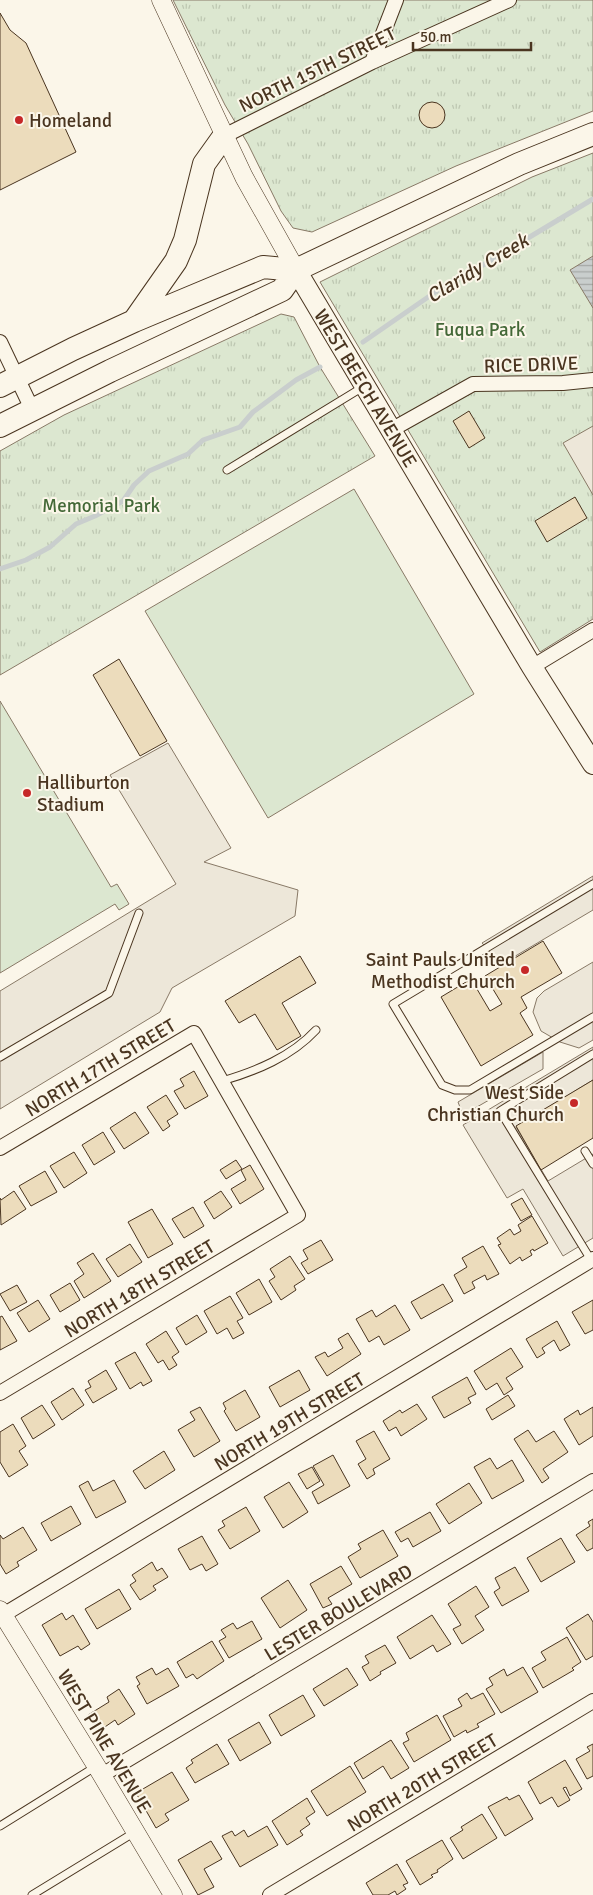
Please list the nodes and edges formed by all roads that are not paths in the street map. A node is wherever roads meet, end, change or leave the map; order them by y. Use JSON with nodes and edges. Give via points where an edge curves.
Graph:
{"nodes":[{"id":1,"x":161,"y":0,"type":"edge"},
{"id":2,"x":396,"y":0,"type":"edge"},
{"id":3,"x":509,"y":0,"type":"edge"},
{"id":4,"x":372,"y":62,"type":"junction"},
{"id":5,"x":593,"y":134,"type":"edge"},
{"id":6,"x":224,"y":136,"type":"junction"},
{"id":7,"x":296,"y":270,"type":"junction"},
{"id":8,"x":134,"y":321,"type":"junction"},
{"id":9,"x":0,"y":342,"type":"edge"},
{"id":10,"x":593,"y":380,"type":"edge"},
{"id":11,"x":8,"y":382,"type":"edge"},
{"id":12,"x":365,"y":386,"type":"junction"},
{"id":13,"x":32,"y":410,"type":"junction"},
{"id":14,"x":0,"y":426,"type":"edge"},
{"id":15,"x":391,"y":430,"type":"junction"},
{"id":16,"x":227,"y":470,"type":"dead end"},
{"id":17,"x":593,"y":630,"type":"edge"},
{"id":18,"x":532,"y":667,"type":"junction"},
{"id":19,"x":593,"y":764,"type":"edge"},
{"id":20,"x":593,"y":884,"type":"edge"},
{"id":21,"x":139,"y":913,"type":"dead end"},
{"id":22,"x":593,"y":1017,"type":"edge"},
{"id":23,"x":316,"y":1030,"type":"dead end"},
{"id":24,"x":593,"y":1054,"type":"edge"},
{"id":25,"x":0,"y":1057,"type":"edge"},
{"id":26,"x":222,"y":1081,"type":"junction"},
{"id":27,"x":0,"y":1148,"type":"edge"},
{"id":28,"x":585,"y":1150,"type":"dead end"},
{"id":29,"x":593,"y":1164,"type":"edge"},
{"id":30,"x":592,"y":1260,"type":"edge"},
{"id":31,"x":0,"y":1393,"type":"edge"},
{"id":32,"x":593,"y":1481,"type":"edge"},
{"id":33,"x":1,"y":1612,"type":"edge"},
{"id":34,"x":593,"y":1701,"type":"edge"},
{"id":35,"x":99,"y":1771,"type":"junction"},
{"id":36,"x":0,"y":1826,"type":"edge"},
{"id":37,"x":135,"y":1832,"type":"junction"},
{"id":38,"x":32,"y":1895,"type":"edge"},
{"id":39,"x":173,"y":1895,"type":"edge"},
{"id":40,"x":270,"y":1895,"type":"edge"}],
"edges":[{"from":1,"to":6,"type":"street","name":"WEST BEECH AVENUE"},
{"from":2,"to":4,"type":"street"},
{"from":3,"to":4,"type":"street","name":"NORTH 15TH STREET"},
{"from":4,"to":6,"type":"street","name":"NORTH 15TH STREET"},
{"from":5,"to":7,"type":"main road","via":[[520,164]]},
{"from":6,"to":7,"type":"street","name":"WEST BEECH AVENUE"},
{"from":6,"to":8,"type":"main road","via":[[204,164],[185,240],[176,261]]},
{"from":7,"to":8,"type":"main road","via":[[263,267]]},
{"from":7,"to":12,"type":"main road","name":"WEST BEECH AVENUE"},
{"from":7,"to":13,"type":"main road","via":[[282,290]]},
{"from":8,"to":11,"type":"main road"},
{"from":9,"to":11,"type":"street"},
{"from":10,"to":15,"type":"street","name":"RICE DRIVE","via":[[473,384]]},
{"from":11,"to":13,"type":"street"},
{"from":12,"to":15,"type":"main road","name":"WEST BEECH AVENUE"},
{"from":12,"to":16,"type":"lane"},
{"from":13,"to":14,"type":"main road"},
{"from":15,"to":18,"type":"main road","name":"WEST BEECH AVENUE"},
{"from":17,"to":18,"type":"street"},
{"from":18,"to":19,"type":"main road","name":"WEST BEECH AVENUE"},
{"from":20,"to":22,"type":"lane","via":[[393,1004],[442,1085],[455,1090],[470,1090]]},
{"from":21,"to":25,"type":"lane","via":[[109,993]]},
{"from":23,"to":26,"type":"lane","via":[[275,1061]]},
{"from":24,"to":30,"type":"lane","via":[[500,1110]]},
{"from":26,"to":27,"type":"street","name":"NORTH 17TH STREET","via":[[194,1033]]},
{"from":26,"to":31,"type":"street","name":"NORTH 18TH STREET","via":[[298,1215]]},
{"from":28,"to":29,"type":"lane"},
{"from":30,"to":33,"type":"street","name":"NORTH 19TH STREET"},
{"from":32,"to":35,"type":"street","name":"LESTER BOULEVARD"},
{"from":33,"to":35,"type":"street","name":"WEST PINE AVENUE"},
{"from":34,"to":40,"type":"street","name":"NORTH 20TH STREET"},
{"from":35,"to":36,"type":"lane"},
{"from":35,"to":37,"type":"street","name":"WEST PINE AVENUE"},
{"from":37,"to":38,"type":"lane"},
{"from":37,"to":39,"type":"street","name":"WEST PINE AVENUE"}]}
